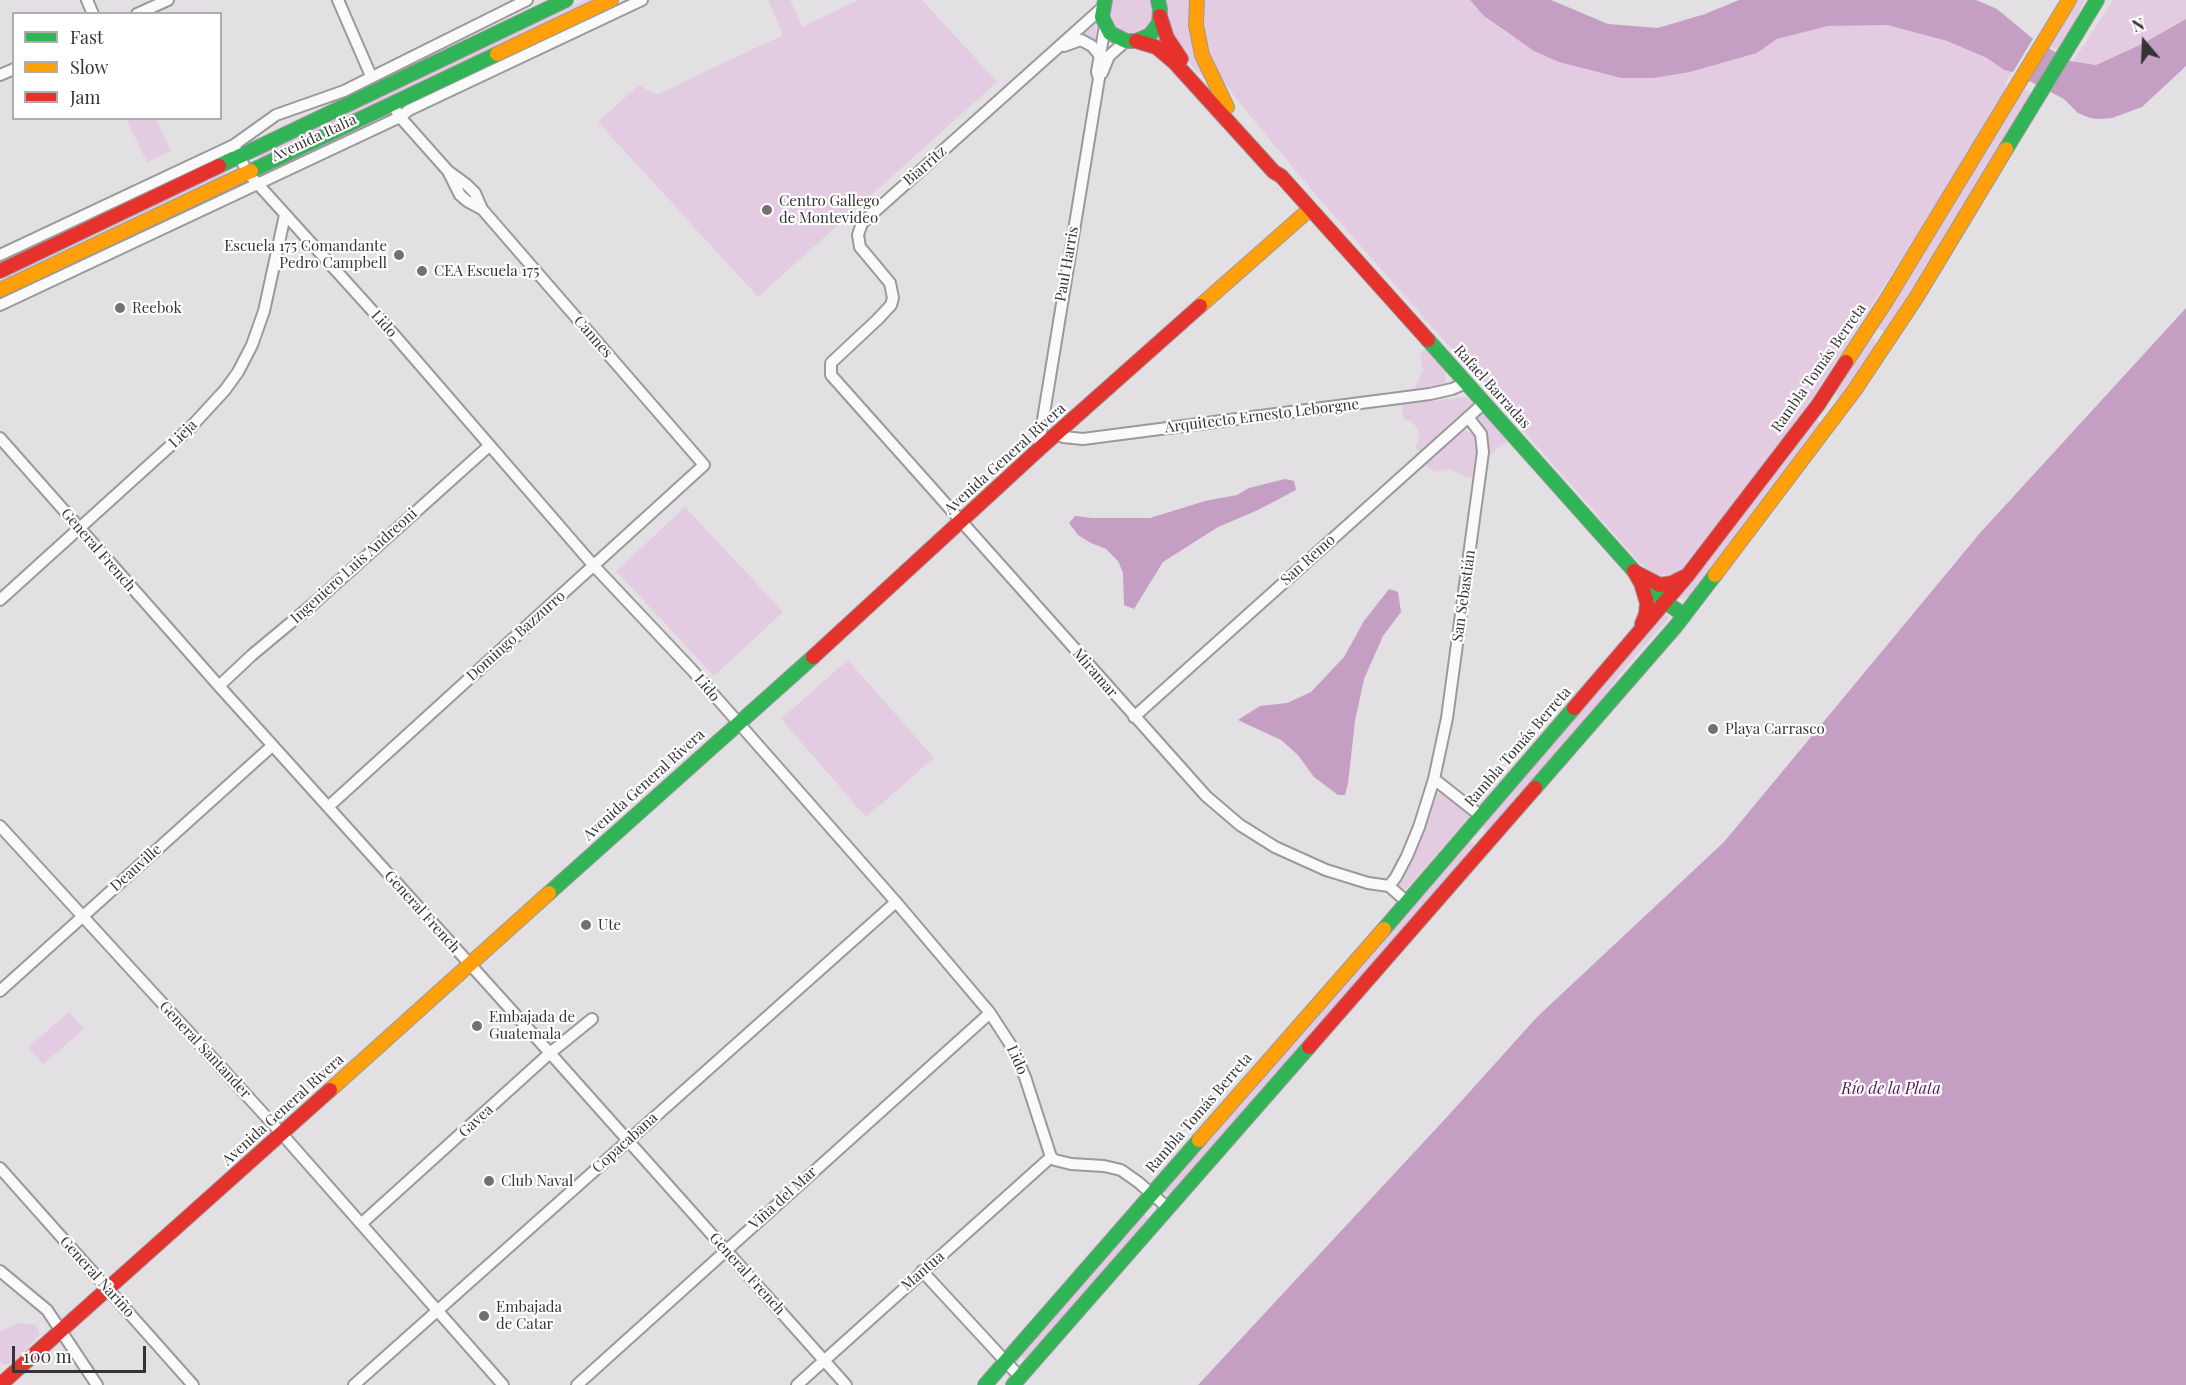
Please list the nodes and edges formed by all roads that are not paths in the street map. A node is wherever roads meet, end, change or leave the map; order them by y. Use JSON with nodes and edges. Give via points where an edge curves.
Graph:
{"nodes":[{"id":1,"x":168,"y":0,"type":"edge"},
{"id":2,"x":338,"y":0,"type":"edge"},
{"id":3,"x":527,"y":0,"type":"edge"},
{"id":4,"x":566,"y":0,"type":"edge"},
{"id":5,"x":611,"y":0,"type":"edge"},
{"id":6,"x":642,"y":0,"type":"edge"},
{"id":7,"x":1158,"y":0,"type":"edge"},
{"id":8,"x":1197,"y":0,"type":"edge"},
{"id":9,"x":2069,"y":0,"type":"edge"},
{"id":10,"x":1104,"y":2,"type":"edge"},
{"id":11,"x":2093,"y":4,"type":"edge"},
{"id":12,"x":141,"y":12,"type":"edge"},
{"id":13,"x":1160,"y":16,"type":"junction"},
{"id":14,"x":1105,"y":26,"type":"junction"},
{"id":15,"x":1131,"y":41,"type":"junction"},
{"id":16,"x":1054,"y":52,"type":"junction"},
{"id":17,"x":1100,"y":56,"type":"junction"},
{"id":18,"x":371,"y":76,"type":"junction"},
{"id":19,"x":1099,"y":78,"type":"junction"},
{"id":20,"x":392,"y":104,"type":"junction"},
{"id":21,"x":1227,"y":107,"type":"junction"},
{"id":22,"x":400,"y":117,"type":"junction"},
{"id":23,"x":237,"y":151,"type":"junction"},
{"id":24,"x":247,"y":172,"type":"junction"},
{"id":25,"x":1281,"y":176,"type":"junction"},
{"id":26,"x":257,"y":183,"type":"junction"},
{"id":27,"x":1310,"y":209,"type":"junction"},
{"id":28,"x":285,"y":215,"type":"junction"},
{"id":29,"x":0,"y":255,"type":"edge"},
{"id":30,"x":0,"y":271,"type":"edge"},
{"id":31,"x":0,"y":290,"type":"edge"},
{"id":32,"x":0,"y":304,"type":"edge"},
{"id":33,"x":1868,"y":328,"type":"junction"},
{"id":34,"x":1888,"y":340,"type":"junction"},
{"id":35,"x":832,"y":378,"type":"joint"},
{"id":36,"x":1466,"y":383,"type":"junction"},
{"id":37,"x":1484,"y":403,"type":"junction"},
{"id":38,"x":1818,"y":405,"type":"junction"},
{"id":39,"x":1468,"y":417,"type":"junction"},
{"id":40,"x":1835,"y":418,"type":"junction"},
{"id":41,"x":1057,"y":433,"type":"junction"},
{"id":42,"x":0,"y":438,"type":"edge"},
{"id":43,"x":489,"y":446,"type":"junction"},
{"id":44,"x":1038,"y":450,"type":"junction"},
{"id":45,"x":704,"y":465,"type":"joint"},
{"id":46,"x":961,"y":520,"type":"junction"},
{"id":47,"x":79,"y":529,"type":"junction"},
{"id":48,"x":594,"y":566,"type":"junction"},
{"id":49,"x":1634,"y":571,"type":"junction"},
{"id":50,"x":1687,"y":576,"type":"junction"},
{"id":51,"x":0,"y":600,"type":"edge"},
{"id":52,"x":1665,"y":602,"type":"junction"},
{"id":53,"x":1684,"y":615,"type":"junction"},
{"id":54,"x":1640,"y":630,"type":"junction"},
{"id":55,"x":219,"y":686,"type":"junction"},
{"id":56,"x":1610,"y":702,"type":"junction"},
{"id":57,"x":1134,"y":717,"type":"junction"},
{"id":58,"x":737,"y":724,"type":"junction"},
{"id":59,"x":273,"y":746,"type":"junction"},
{"id":60,"x":1434,"y":779,"type":"junction"},
{"id":61,"x":328,"y":807,"type":"junction"},
{"id":62,"x":1481,"y":816,"type":"junction"},
{"id":63,"x":0,"y":826,"type":"edge"},
{"id":64,"x":1470,"y":828,"type":"junction"},
{"id":65,"x":1487,"y":844,"type":"junction"},
{"id":66,"x":1389,"y":886,"type":"junction"},
{"id":67,"x":896,"y":902,"type":"junction"},
{"id":68,"x":1407,"y":902,"type":"junction"},
{"id":69,"x":81,"y":916,"type":"junction"},
{"id":70,"x":469,"y":964,"type":"junction"},
{"id":71,"x":0,"y":991,"type":"edge"},
{"id":72,"x":990,"y":1013,"type":"junction"},
{"id":73,"x":592,"y":1019,"type":"dead end"},
{"id":74,"x":550,"y":1053,"type":"junction"},
{"id":75,"x":282,"y":1134,"type":"junction"},
{"id":76,"x":628,"y":1141,"type":"junction"},
{"id":77,"x":1052,"y":1157,"type":"junction"},
{"id":78,"x":0,"y":1168,"type":"edge"},
{"id":79,"x":1151,"y":1193,"type":"junction"},
{"id":80,"x":1168,"y":1208,"type":"junction"},
{"id":81,"x":361,"y":1224,"type":"junction"},
{"id":82,"x":726,"y":1250,"type":"junction"},
{"id":83,"x":0,"y":1271,"type":"edge"},
{"id":84,"x":922,"y":1271,"type":"junction"},
{"id":85,"x":107,"y":1289,"type":"junction"},
{"id":86,"x":437,"y":1311,"type":"junction"},
{"id":87,"x":62,"y":1330,"type":"junction"},
{"id":88,"x":824,"y":1360,"type":"junction"},
{"id":89,"x":1005,"y":1361,"type":"junction"},
{"id":90,"x":1017,"y":1381,"type":"edge"},
{"id":91,"x":0,"y":1385,"type":"edge"},
{"id":92,"x":97,"y":1385,"type":"edge"},
{"id":93,"x":193,"y":1385,"type":"edge"},
{"id":94,"x":354,"y":1385,"type":"edge"},
{"id":95,"x":503,"y":1385,"type":"edge"},
{"id":96,"x":577,"y":1385,"type":"edge"},
{"id":97,"x":797,"y":1385,"type":"edge"},
{"id":98,"x":846,"y":1385,"type":"edge"},
{"id":99,"x":985,"y":1385,"type":"edge"}],
"edges":[{"from":1,"to":12,"type":"street"},
{"from":2,"to":18,"type":"street"},
{"from":3,"to":18,"type":"street","name":"Avenida Italia"},
{"from":4,"to":23,"type":"main road","name":"Avenida Italia"},
{"from":5,"to":20,"type":"main road","name":"Avenida Italia"},
{"from":6,"to":22,"type":"street","name":"Avenida Italia"},
{"from":7,"to":13,"type":"main road","name":"Rafael Barradas"},
{"from":8,"to":21,"type":"main road","via":[[1196,25],[1202,55]]},
{"from":9,"to":33,"type":"main road","name":"Rambla Tomás Berreta"},
{"from":10,"to":14,"type":"main road"},
{"from":10,"to":16,"type":"street","name":"Biarritz"},
{"from":11,"to":34,"type":"main road"},
{"from":13,"to":15,"type":"main road","via":[[1150,35]]},
{"from":13,"to":21,"type":"main road","name":"Rafael Barradas","via":[[1174,51]]},
{"from":14,"to":15,"type":"main road","name":"Rafael Barradas","via":[[1118,39]]},
{"from":14,"to":17,"type":"street","name":"Paul Harris"},
{"from":15,"to":19,"type":"street","name":"Paul Harris","via":[[1109,56]]},
{"from":15,"to":25,"type":"main road","name":"Rafael Barradas","via":[[1163,51]]},
{"from":16,"to":17,"type":"street","name":"Biarritz","via":[[1082,40]]},
{"from":16,"to":35,"type":"street","name":"Biarritz","via":[[862,223],[860,247],[890,283],[893,298],[878,319],[831,363]]},
{"from":17,"to":19,"type":"street","name":"Paul Harris"},
{"from":18,"to":23,"type":"street","name":"Avenida Italia","via":[[276,115]]},
{"from":19,"to":44,"type":"street","name":"Paul Harris"},
{"from":20,"to":22,"type":"street","name":"Cannes"},
{"from":20,"to":24,"type":"main road","name":"Avenida Italia"},
{"from":21,"to":25,"type":"main road","name":"Rafael Barradas","via":[[1280,167]]},
{"from":22,"to":26,"type":"street","name":"Avenida Italia"},
{"from":22,"to":45,"type":"street","name":"Cannes","via":[[448,171],[460,195],[482,209]]},
{"from":23,"to":24,"type":"street","name":"Lido"},
{"from":23,"to":29,"type":"street","name":"Avenida Italia"},
{"from":23,"to":30,"type":"main road","name":"Avenida Italia"},
{"from":24,"to":26,"type":"street","name":"Lido"},
{"from":24,"to":31,"type":"main road","name":"Avenida Italia"},
{"from":25,"to":27,"type":"main road","name":"Rafael Barradas"},
{"from":26,"to":28,"type":"street","name":"Lido"},
{"from":26,"to":32,"type":"street","name":"Avenida Italia"},
{"from":27,"to":36,"type":"main road","name":"Rafael Barradas"},
{"from":27,"to":41,"type":"main road","name":"Avenida General Rivera"},
{"from":28,"to":43,"type":"street","name":"Lido"},
{"from":28,"to":47,"type":"street","name":"Lieja","via":[[264,311],[238,372],[190,428]]},
{"from":33,"to":34,"type":"main road"},
{"from":33,"to":38,"type":"main road","name":"Rambla Tomás Berreta"},
{"from":34,"to":40,"type":"main road"},
{"from":35,"to":46,"type":"street","name":"Miramar"},
{"from":36,"to":37,"type":"main road","name":"Rafael Barradas"},
{"from":36,"to":41,"type":"street","name":"Arquitecto Ernesto Leborgne","via":[[1430,394],[1083,439]]},
{"from":37,"to":39,"type":"street","name":"San Remo"},
{"from":37,"to":49,"type":"main road","name":"Rafael Barradas"},
{"from":38,"to":40,"type":"main road"},
{"from":38,"to":50,"type":"main road","name":"Rambla Tomás Berreta"},
{"from":39,"to":57,"type":"street","name":"San Remo"},
{"from":39,"to":60,"type":"street","name":"San Sebastián","via":[[1481,434],[1483,452],[1449,702]]},
{"from":40,"to":53,"type":"main road"},
{"from":41,"to":44,"type":"main road","name":"Avenida General Rivera"},
{"from":42,"to":47,"type":"street","name":"General French"},
{"from":43,"to":48,"type":"street","name":"Lido"},
{"from":43,"to":55,"type":"street","name":"Ingeniero Luis Andreoni"},
{"from":44,"to":46,"type":"main road","name":"Avenida General Rivera"},
{"from":45,"to":48,"type":"street","name":"Domingo Bazzurro"},
{"from":46,"to":57,"type":"street","name":"Miramar"},
{"from":46,"to":58,"type":"main road","name":"Avenida General Rivera"},
{"from":47,"to":51,"type":"street","name":"Lieja"},
{"from":47,"to":55,"type":"street","name":"General French"},
{"from":48,"to":58,"type":"street","name":"Lido"},
{"from":48,"to":61,"type":"street","name":"Domingo Bazzurro"},
{"from":49,"to":50,"type":"main road","via":[[1660,585]]},
{"from":49,"to":52,"type":"main road","name":"Rafael Barradas"},
{"from":49,"to":54,"type":"main road","via":[[1647,603]]},
{"from":50,"to":52,"type":"main road","name":"Rambla Tomás Berreta"},
{"from":52,"to":53,"type":"main road","name":"Rafael Barradas"},
{"from":52,"to":54,"type":"main road","name":"Rambla Tomás Berreta"},
{"from":52,"to":56,"type":"main road","via":[[1670,619],[1624,674]]},
{"from":53,"to":56,"type":"main road"},
{"from":54,"to":62,"type":"main road","name":"Rambla Tomás Berreta"},
{"from":55,"to":59,"type":"street","name":"General French"},
{"from":56,"to":65,"type":"main road"},
{"from":57,"to":66,"type":"street","name":"Miramar","via":[[1206,796],[1240,825],[1326,870]]},
{"from":58,"to":67,"type":"street","name":"Lido"},
{"from":58,"to":70,"type":"main road","name":"Avenida General Rivera"},
{"from":59,"to":61,"type":"street","name":"General French"},
{"from":59,"to":69,"type":"street","name":"Deauville"},
{"from":60,"to":62,"type":"street"},
{"from":60,"to":66,"type":"street","name":"San Sebastián","via":[[1407,856]]},
{"from":61,"to":70,"type":"street","name":"General French"},
{"from":62,"to":64,"type":"main road","name":"Rambla Tomás Berreta"},
{"from":63,"to":69,"type":"street","name":"General Santander"},
{"from":64,"to":65,"type":"main road"},
{"from":64,"to":68,"type":"main road","name":"Rambla Tomás Berreta"},
{"from":65,"to":80,"type":"main road"},
{"from":66,"to":68,"type":"street"},
{"from":67,"to":72,"type":"street","name":"Lido"},
{"from":67,"to":76,"type":"street","name":"Copacabana"},
{"from":68,"to":79,"type":"main road","name":"Rambla Tomás Berreta"},
{"from":69,"to":71,"type":"street","name":"Deauville"},
{"from":69,"to":75,"type":"street","name":"General Santander"},
{"from":70,"to":74,"type":"street","name":"General French"},
{"from":70,"to":75,"type":"main road","name":"Avenida General Rivera"},
{"from":72,"to":77,"type":"street","name":"Lido","via":[[1025,1077]]},
{"from":72,"to":82,"type":"street","name":"Viña del Mar"},
{"from":73,"to":74,"type":"street","name":"Gavea"},
{"from":74,"to":76,"type":"street","name":"General French"},
{"from":74,"to":81,"type":"street","name":"Gavea"},
{"from":75,"to":81,"type":"street","name":"General Santander"},
{"from":75,"to":85,"type":"main road","name":"Avenida General Rivera"},
{"from":76,"to":82,"type":"street","name":"General French"},
{"from":76,"to":86,"type":"street","name":"Copacabana"},
{"from":77,"to":79,"type":"street","via":[[1071,1164],[1114,1167]]},
{"from":77,"to":84,"type":"street","name":"Mantua"},
{"from":78,"to":85,"type":"street","name":"General Nariño"},
{"from":79,"to":80,"type":"street"},
{"from":79,"to":89,"type":"main road","name":"Rambla Tomás Berreta"},
{"from":80,"to":90,"type":"main road"},
{"from":81,"to":86,"type":"street","name":"General Santander"},
{"from":82,"to":88,"type":"street","name":"General French"},
{"from":82,"to":96,"type":"street","name":"Viña del Mar"},
{"from":83,"to":87,"type":"street","via":[[46,1310]]},
{"from":84,"to":88,"type":"street","name":"Mantua"},
{"from":84,"to":89,"type":"street"},
{"from":85,"to":87,"type":"main road","name":"Avenida General Rivera"},
{"from":85,"to":93,"type":"street","name":"General Nariño"},
{"from":86,"to":94,"type":"street","name":"Copacabana"},
{"from":86,"to":95,"type":"street","name":"General Santander"},
{"from":87,"to":91,"type":"main road","name":"Avenida General Rivera"},
{"from":87,"to":92,"type":"street"},
{"from":88,"to":97,"type":"street","name":"Mantua"},
{"from":88,"to":98,"type":"street","name":"General French"},
{"from":89,"to":90,"type":"street"},
{"from":89,"to":99,"type":"main road","name":"Rambla Tomás Berreta"}]}
